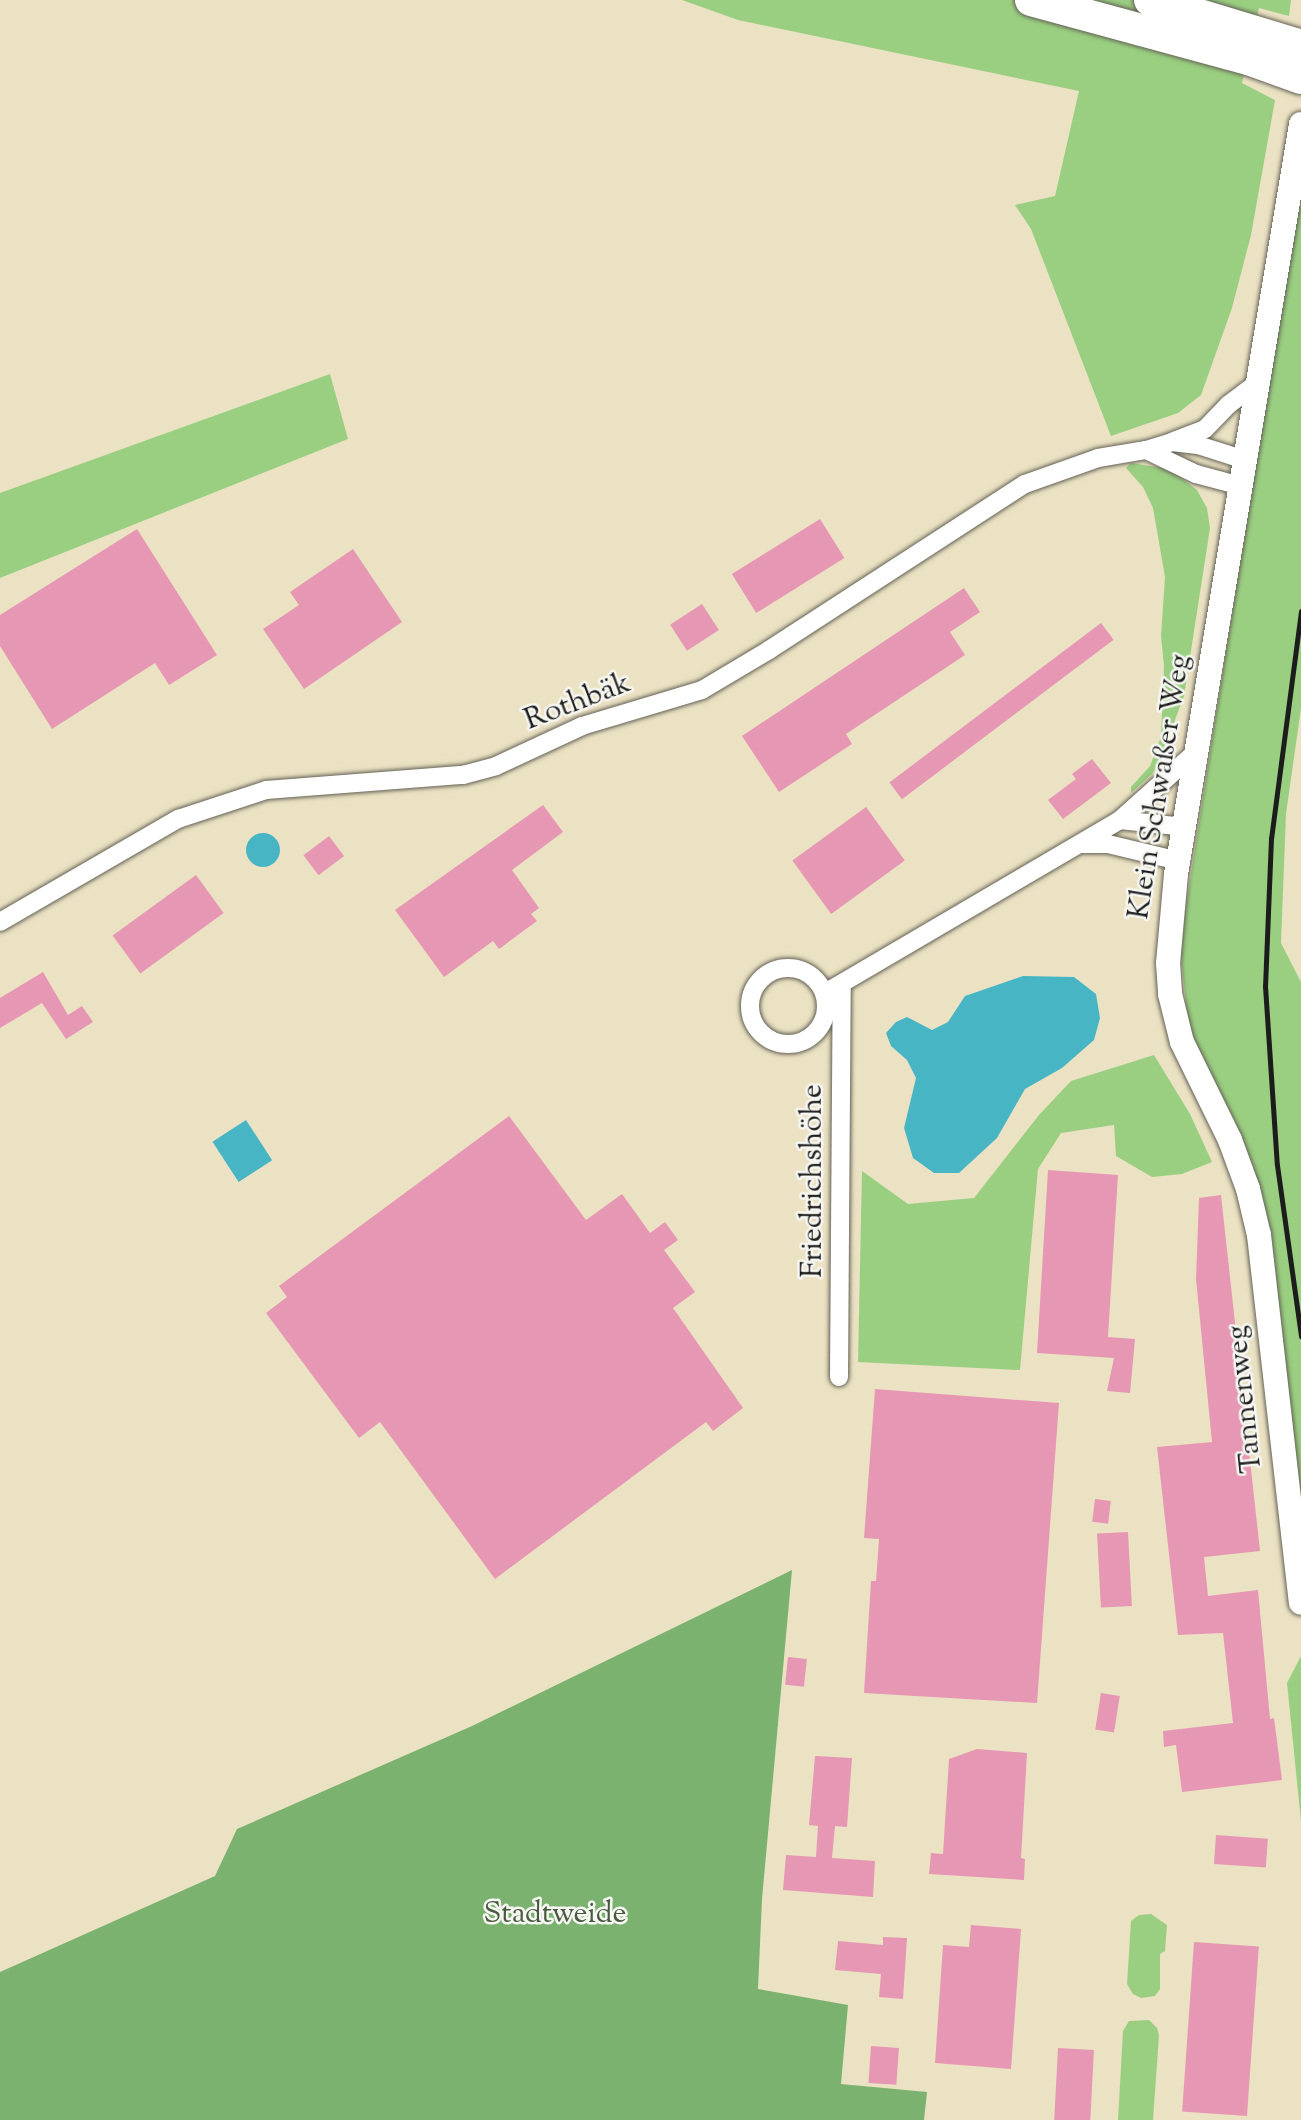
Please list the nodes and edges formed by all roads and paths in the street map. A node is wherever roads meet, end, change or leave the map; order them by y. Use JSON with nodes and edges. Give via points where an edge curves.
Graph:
{"nodes":[{"id":1,"x":1031,"y":0,"type":"edge"},
{"id":2,"x":1150,"y":0,"type":"edge"},
{"id":3,"x":1251,"y":44,"type":"junction"},
{"id":4,"x":1301,"y":46,"type":"edge"},
{"id":5,"x":1301,"y":78,"type":"edge"},
{"id":6,"x":1301,"y":124,"type":"edge"},
{"id":7,"x":1259,"y":382,"type":"junction"},
{"id":8,"x":1172,"y":442,"type":"junction"},
{"id":9,"x":1146,"y":450,"type":"junction"},
{"id":10,"x":1245,"y":460,"type":"junction"},
{"id":11,"x":1241,"y":486,"type":"junction"},
{"id":12,"x":1197,"y":751,"type":"junction"},
{"id":13,"x":1120,"y":820,"type":"junction"},
{"id":14,"x":1184,"y":827,"type":"junction"},
{"id":15,"x":1080,"y":844,"type":"junction"},
{"id":16,"x":1178,"y":861,"type":"junction"},
{"id":17,"x":0,"y":922,"type":"edge"},
{"id":18,"x":833,"y":989,"type":"junction"},
{"id":19,"x":1248,"y":1189,"type":"joint"},
{"id":20,"x":839,"y":1377,"type":"dead end"},
{"id":21,"x":1301,"y":1603,"type":"edge"}],
"edges":[{"from":1,"to":3,"type":"highway"},
{"from":2,"to":3,"type":"highway"},
{"from":3,"to":4,"type":"highway"},
{"from":3,"to":5,"type":"highway"},
{"from":6,"to":7,"type":"street","name":"Klein Schwaßer Weg"},
{"from":7,"to":8,"type":"street","name":"Rothbäk","via":[[1205,429]]},
{"from":7,"to":10,"type":"street","name":"Klein Schwaßer Weg"},
{"from":8,"to":9,"type":"street","name":"Rothbäk"},
{"from":8,"to":10,"type":"street","name":"Rothbäk"},
{"from":9,"to":11,"type":"street","via":[[1196,474]]},
{"from":9,"to":17,"type":"street","name":"Rothbäk","via":[[1098,458],[1025,484],[702,690],[582,726],[496,766],[463,775],[266,790],[178,819]]},
{"from":10,"to":11,"type":"street","name":"Klein Schwaßer Weg"},
{"from":11,"to":12,"type":"street","name":"Klein Schwaßer Weg"},
{"from":12,"to":13,"type":"street"},
{"from":12,"to":14,"type":"street","name":"Klein Schwaßer Weg"},
{"from":13,"to":14,"type":"street"},
{"from":13,"to":15,"type":"street"},
{"from":14,"to":16,"type":"street","name":"Klein Schwaßer Weg"},
{"from":15,"to":16,"type":"street","via":[[1108,844]]},
{"from":15,"to":18,"type":"street"},
{"from":16,"to":19,"type":"street","name":"Klein Schwaßer Weg","via":[[1170,931],[1170,995],[1182,1042],[1230,1140]]},
{"from":18,"to":18,"type":"street","name":"Friedrichshöhe","via":[[827,1015],[816,1034],[796,1045],[774,1043],[757,1029],[749,1009],[754,987],[770,971],[789,967],[808,972]]},
{"from":18,"to":20,"type":"street","name":"Friedrichshöhe"},
{"from":19,"to":21,"type":"street","name":"Tannenweg","via":[[1260,1246]]}]}
